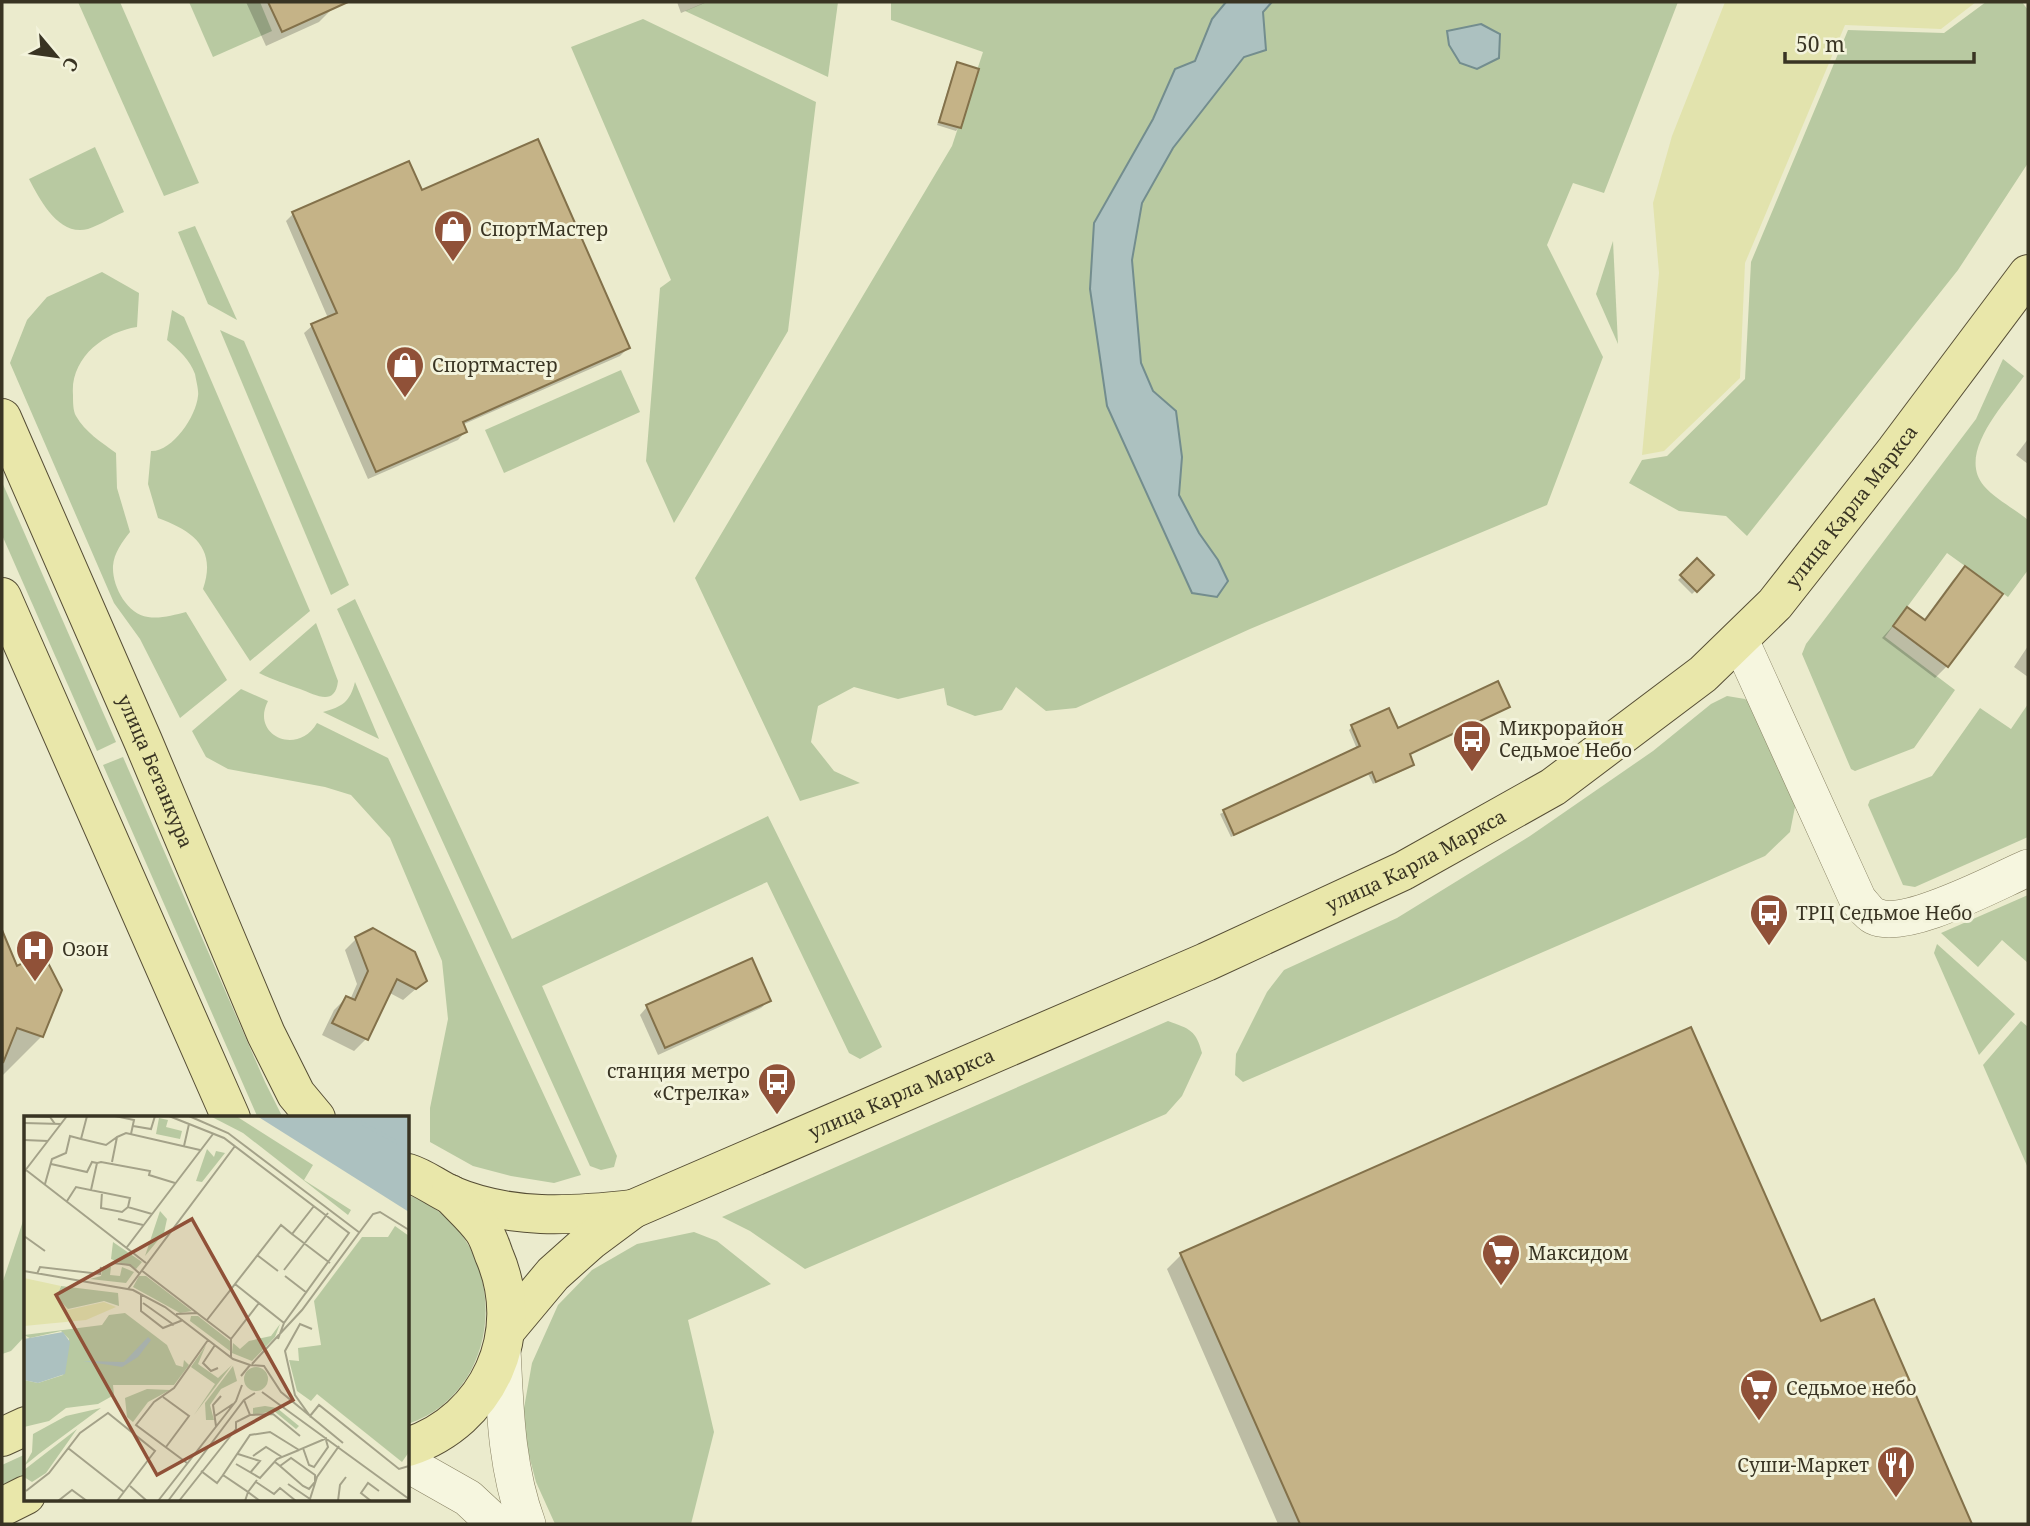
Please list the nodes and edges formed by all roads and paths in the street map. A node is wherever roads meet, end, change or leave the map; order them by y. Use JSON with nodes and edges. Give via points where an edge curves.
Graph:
{"nodes":[{"id":1,"x":2028,"y":274,"type":"edge"},
{"id":2,"x":2,"y":418,"type":"edge"},
{"id":3,"x":2,"y":597,"type":"edge"},
{"id":4,"x":1740,"y":640,"type":"junction"},
{"id":5,"x":2028,"y":868,"type":"edge"},
{"id":6,"x":230,"y":1116,"type":"edge"},
{"id":7,"x":314,"y":1116,"type":"edge"},
{"id":8,"x":410,"y":1174,"type":"edge"},
{"id":9,"x":450,"y":1194,"type":"junction"},
{"id":10,"x":633,"y":1209,"type":"junction"},
{"id":11,"x":504,"y":1339,"type":"junction"},
{"id":12,"x":24,"y":1427,"type":"edge"},
{"id":13,"x":2,"y":1437,"type":"edge"},
{"id":14,"x":410,"y":1446,"type":"edge"},
{"id":15,"x":410,"y":1465,"type":"edge"},
{"id":16,"x":24,"y":1496,"type":"edge"},
{"id":17,"x":2,"y":1507,"type":"edge"},
{"id":18,"x":496,"y":1524,"type":"edge"},
{"id":19,"x":527,"y":1524,"type":"edge"}],
"edges":[{"from":1,"to":4,"type":"main road","name":"улица Карла Маркса","via":[[1775,604]]},
{"from":2,"to":7,"type":"main road","name":"улица Бетанкура","via":[[266,1034],[296,1094]]},
{"from":3,"to":6,"type":"main road"},
{"from":4,"to":5,"type":"street","via":[[1858,900],[1874,916],[1900,919],[1926,912]]},
{"from":4,"to":10,"type":"main road","name":"улица Карла Маркса","via":[[1703,674],[1553,787],[1404,871],[1206,962]]},
{"from":8,"to":9,"type":"main road"},
{"from":9,"to":10,"type":"main road","via":[[500,1211],[537,1215]]},
{"from":9,"to":11,"type":"main road","via":[[484,1231],[504,1278]]},
{"from":10,"to":11,"type":"main road","via":[[553,1274]]},
{"from":11,"to":14,"type":"main road","via":[[486,1387],[461,1418],[427,1441]]},
{"from":11,"to":19,"type":"street","via":[[507,1442],[517,1498]]},
{"from":12,"to":13,"type":"main road"},
{"from":15,"to":18,"type":"street","via":[[468,1498]]},
{"from":16,"to":17,"type":"main road"}]}
